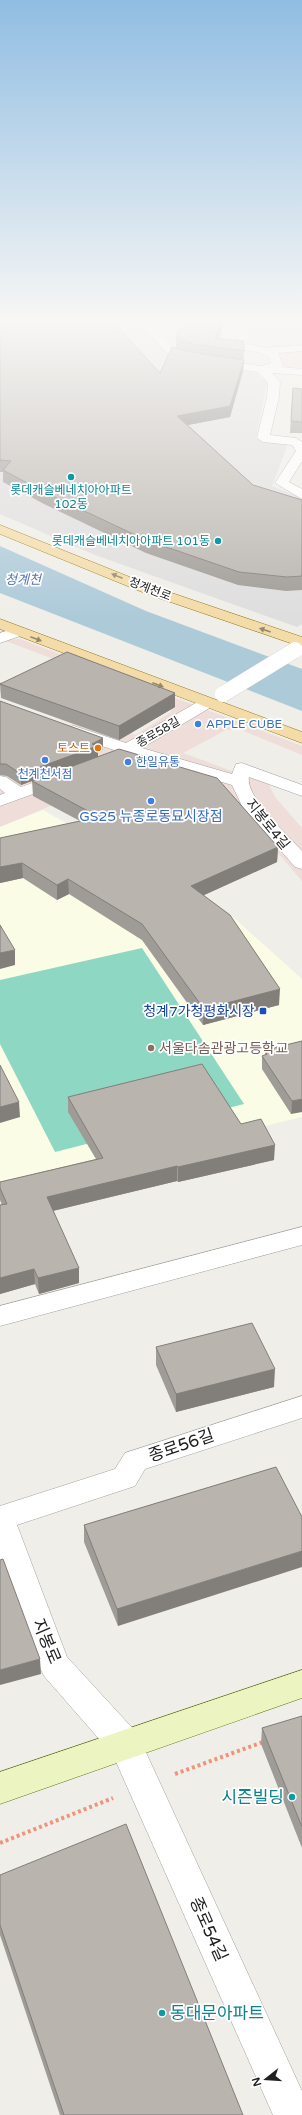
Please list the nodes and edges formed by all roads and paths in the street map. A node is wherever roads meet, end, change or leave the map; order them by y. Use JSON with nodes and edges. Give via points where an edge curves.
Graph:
{"nodes":[{"id":1,"x":267,"y":420,"type":"edge"},
{"id":2,"x":299,"y":442,"type":"edge"},
{"id":3,"x":296,"y":470,"type":"edge"},
{"id":4,"x":302,"y":495,"type":"edge"},
{"id":5,"x":0,"y":528,"type":"edge"},
{"id":6,"x":0,"y":624,"type":"edge"},
{"id":7,"x":18,"y":632,"type":"junction"},
{"id":8,"x":0,"y":638,"type":"edge"},
{"id":9,"x":298,"y":646,"type":"edge"},
{"id":10,"x":223,"y":694,"type":"dead end"},
{"id":11,"x":207,"y":703,"type":"junction"},
{"id":12,"x":60,"y":726,"type":"edge"},
{"id":13,"x":302,"y":738,"type":"edge"},
{"id":14,"x":127,"y":750,"type":"junction"},
{"id":15,"x":108,"y":761,"type":"edge"},
{"id":16,"x":78,"y":772,"type":"edge"},
{"id":17,"x":240,"y":775,"type":"junction"},
{"id":18,"x":0,"y":781,"type":"edge"},
{"id":19,"x":302,"y":791,"type":"edge"},
{"id":20,"x":19,"y":794,"type":"junction"},
{"id":21,"x":0,"y":801,"type":"edge"},
{"id":22,"x":302,"y":863,"type":"edge"},
{"id":23,"x":302,"y":1236,"type":"edge"},
{"id":24,"x":0,"y":1316,"type":"edge"},
{"id":25,"x":302,"y":1407,"type":"edge"},
{"id":26,"x":0,"y":1519,"type":"edge"},
{"id":27,"x":302,"y":1684,"type":"edge"},
{"id":28,"x":125,"y":1744,"type":"junction"},
{"id":29,"x":0,"y":1788,"type":"edge"},
{"id":30,"x":293,"y":2115,"type":"edge"}],
"edges":[{"from":1,"to":2,"type":"street","via":[[263,438]]},
{"from":2,"to":3,"type":"street","via":[[302,451]]},
{"from":3,"to":4,"type":"street","via":[[282,483]]},
{"from":9,"to":5,"type":"main road","name":"청계천로","one_way":true,"via":[[152,591]]},
{"from":6,"to":7,"type":"main road"},
{"from":7,"to":8,"type":"street"},
{"from":7,"to":11,"type":"main road","one_way":true},
{"from":9,"to":10,"type":"street","bridge":true},
{"from":11,"to":13,"type":"main road"},
{"from":11,"to":14,"type":"street","name":"종로58길"},
{"from":12,"to":14,"type":"street","name":"지봉로4길"},
{"from":14,"to":15,"type":"street","name":"종로58길"},
{"from":14,"to":17,"type":"street","name":"지봉로4길"},
{"from":16,"to":20,"type":"street"},
{"from":17,"to":19,"type":"street"},
{"from":17,"to":22,"type":"street","name":"지봉로4길","via":[[248,802]]},
{"from":18,"to":20,"type":"street"},
{"from":20,"to":21,"type":"street"},
{"from":23,"to":24,"type":"street"},
{"from":25,"to":26,"type":"street","name":"종로56길","via":[[135,1461],[125,1478]]},
{"from":26,"to":28,"type":"street","name":"지봉로","via":[[55,1666]]},
{"from":27,"to":28,"type":"main road"},
{"from":28,"to":29,"type":"main road"},
{"from":28,"to":30,"type":"street","name":"종로54길"}]}
